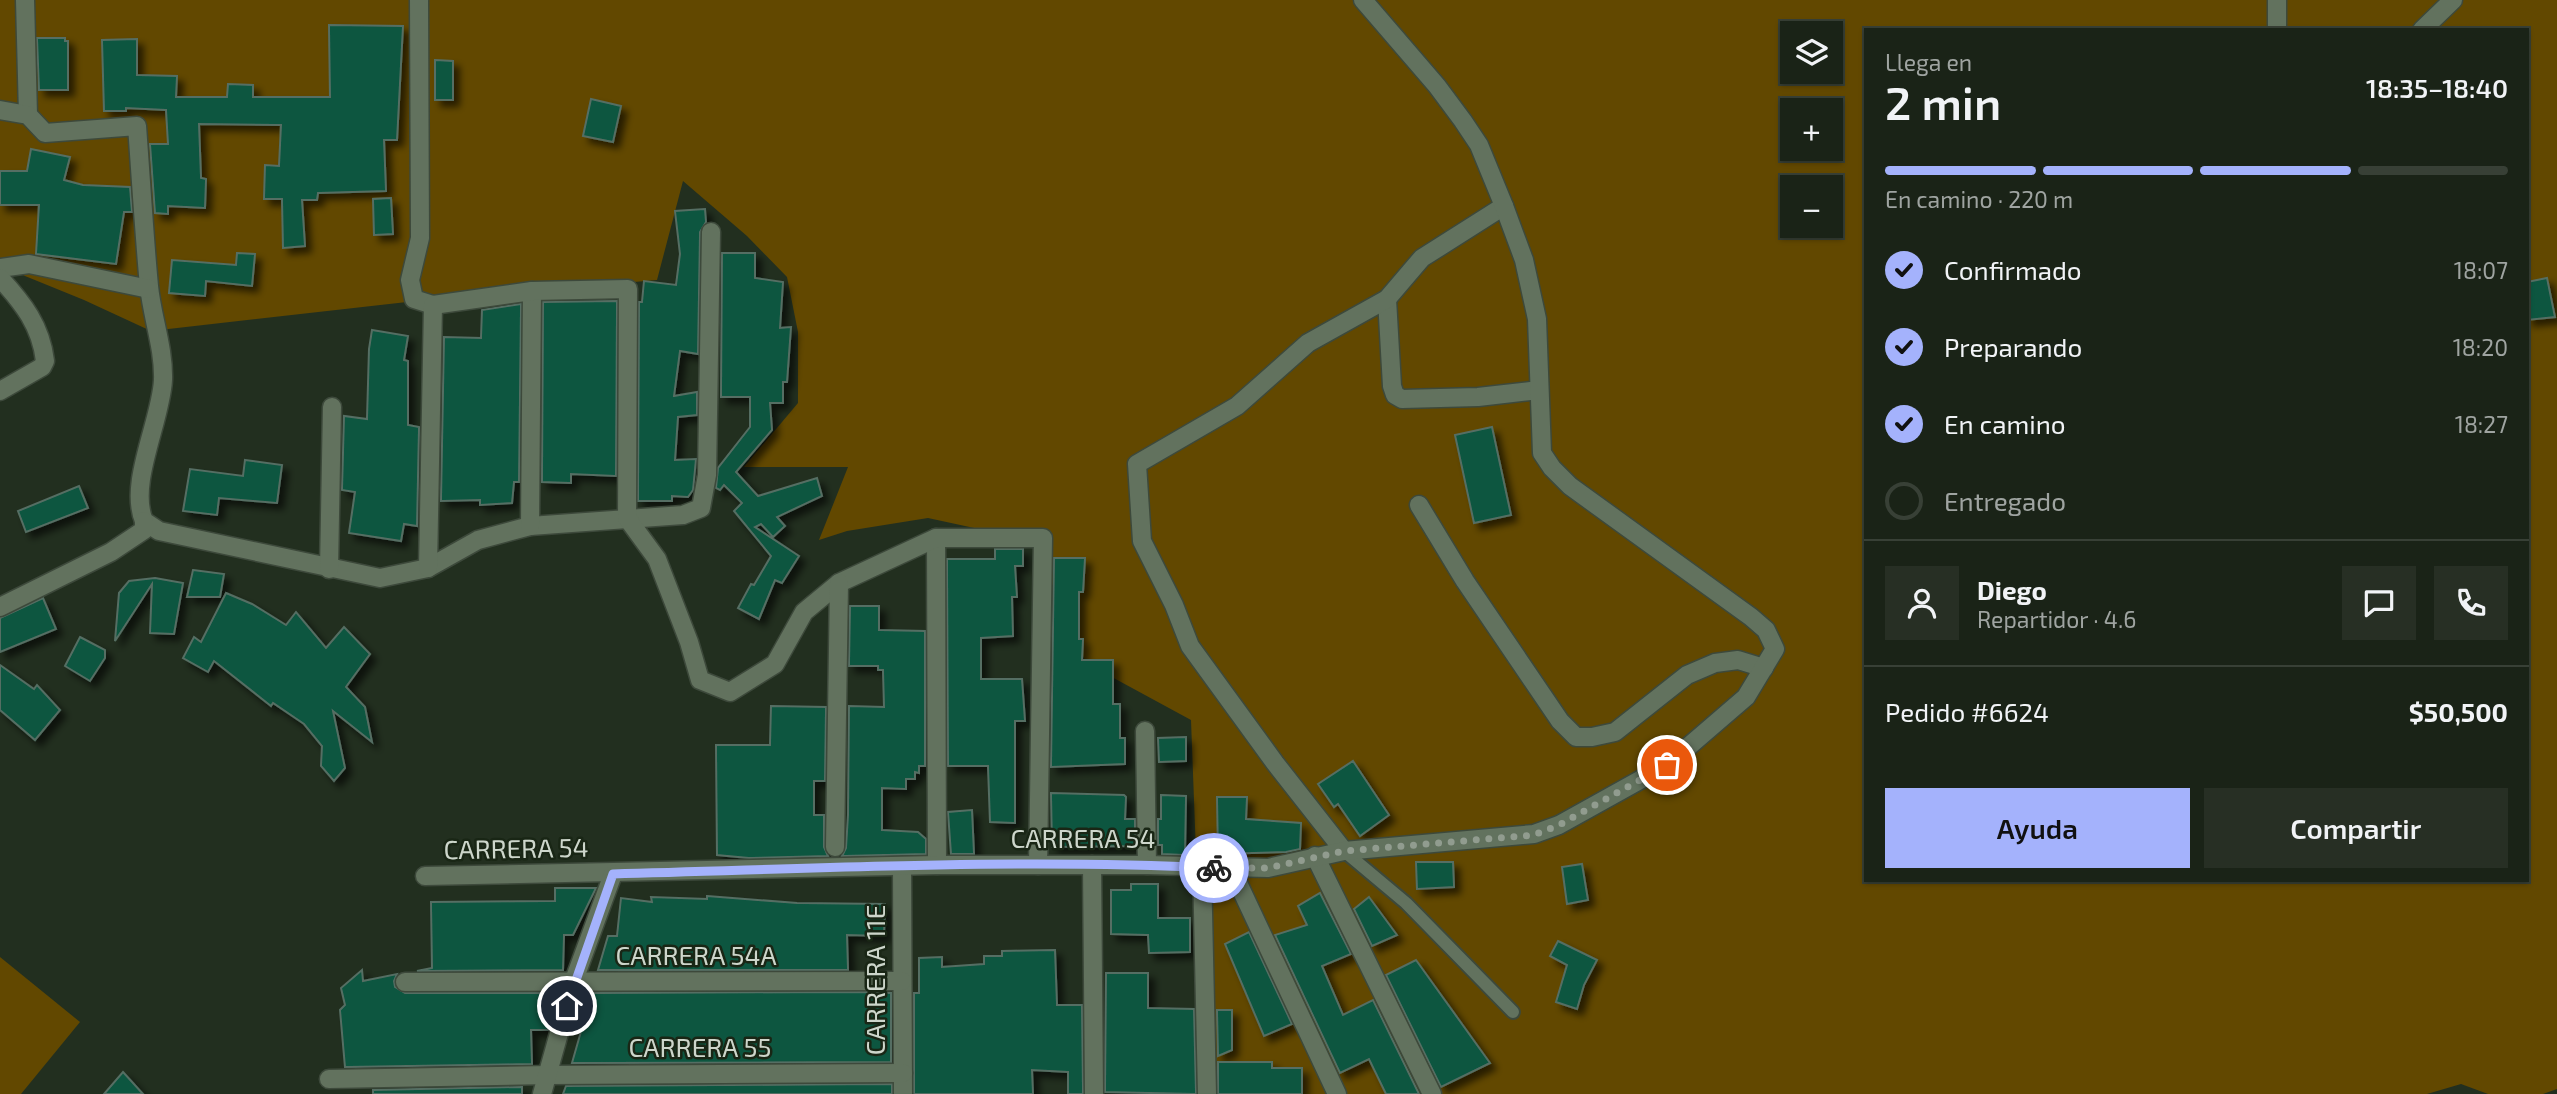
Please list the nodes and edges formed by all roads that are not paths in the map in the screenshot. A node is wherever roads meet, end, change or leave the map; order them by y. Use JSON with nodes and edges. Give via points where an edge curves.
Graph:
{"nodes":[{"id":1,"x":25,"y":0,"type":"edge"},
{"id":2,"x":419,"y":0,"type":"edge"},
{"id":3,"x":1363,"y":0,"type":"edge"},
{"id":4,"x":2277,"y":0,"type":"edge"},
{"id":5,"x":2453,"y":0,"type":"edge"},
{"id":6,"x":2277,"y":28,"type":"edge"},
{"id":7,"x":2424,"y":28,"type":"edge"},
{"id":8,"x":0,"y":110,"type":"edge"},
{"id":9,"x":28,"y":115,"type":"junction"},
{"id":10,"x":1504,"y":205,"type":"junction"},
{"id":11,"x":711,"y":232,"type":"dead end"},
{"id":12,"x":0,"y":268,"type":"edge"},
{"id":13,"x":0,"y":278,"type":"edge"},
{"id":14,"x":149,"y":289,"type":"junction"},
{"id":15,"x":532,"y":291,"type":"junction"},
{"id":16,"x":1387,"y":299,"type":"junction"},
{"id":17,"x":433,"y":304,"type":"junction"},
{"id":18,"x":1539,"y":390,"type":"junction"},
{"id":19,"x":0,"y":391,"type":"edge"},
{"id":20,"x":332,"y":407,"type":"dead end"},
{"id":21,"x":1419,"y":505,"type":"dead end"},
{"id":22,"x":627,"y":518,"type":"junction"},
{"id":23,"x":144,"y":521,"type":"junction"},
{"id":24,"x":530,"y":526,"type":"junction"},
{"id":25,"x":936,"y":538,"type":"junction"},
{"id":26,"x":428,"y":568,"type":"junction"},
{"id":27,"x":329,"y":569,"type":"junction"},
{"id":28,"x":839,"y":583,"type":"junction"},
{"id":29,"x":0,"y":607,"type":"edge"},
{"id":30,"x":1764,"y":668,"type":"junction"},
{"id":31,"x":1145,"y":731,"type":"dead end"},
{"id":32,"x":835,"y":847,"type":"dead end"},
{"id":33,"x":1344,"y":851,"type":"junction"},
{"id":34,"x":1315,"y":856,"type":"junction"},
{"id":35,"x":937,"y":865,"type":"junction"},
{"id":36,"x":1038,"y":865,"type":"junction"},
{"id":37,"x":1092,"y":865,"type":"junction"},
{"id":38,"x":1147,"y":865,"type":"junction"},
{"id":39,"x":902,"y":866,"type":"junction"},
{"id":40,"x":1202,"y":867,"type":"junction"},
{"id":41,"x":1231,"y":868,"type":"junction"},
{"id":42,"x":613,"y":874,"type":"junction"},
{"id":43,"x":425,"y":876,"type":"dead end"},
{"id":44,"x":902,"y":981,"type":"junction"},
{"id":45,"x":405,"y":982,"type":"dead end"},
{"id":46,"x":573,"y":983,"type":"junction"},
{"id":47,"x":1513,"y":1012,"type":"dead end"},
{"id":48,"x":903,"y":1073,"type":"junction"},
{"id":49,"x":549,"y":1075,"type":"junction"},
{"id":50,"x":329,"y":1079,"type":"dead end"},
{"id":51,"x":542,"y":1094,"type":"edge"},
{"id":52,"x":903,"y":1094,"type":"edge"},
{"id":53,"x":1094,"y":1094,"type":"edge"},
{"id":54,"x":1207,"y":1094,"type":"edge"},
{"id":55,"x":1337,"y":1094,"type":"edge"},
{"id":56,"x":1432,"y":1094,"type":"edge"}],
"edges":[{"from":1,"to":9,"type":"street"},
{"from":2,"to":17,"type":"street","via":[[419,238],[410,280],[414,299]]},
{"from":3,"to":10,"type":"street","via":[[1464,121]]},
{"from":4,"to":6,"type":"street"},
{"from":5,"to":7,"type":"street"},
{"from":8,"to":9,"type":"street"},
{"from":9,"to":14,"type":"street","via":[[45,133],[138,126]]},
{"from":10,"to":16,"type":"street","via":[[1422,258]]},
{"from":10,"to":18,"type":"street","via":[[1524,260],[1537,319]]},
{"from":11,"to":22,"type":"street","via":[[707,475],[701,508],[683,515]]},
{"from":12,"to":14,"type":"street","via":[[29,264]]},
{"from":13,"to":19,"type":"street","via":[[36,325],[45,360],[42,367]]},
{"from":14,"to":23,"type":"street","via":[[162,350],[163,382],[142,474]]},
{"from":15,"to":17,"type":"street"},
{"from":15,"to":22,"type":"street","via":[[628,289]]},
{"from":15,"to":24,"type":"street"},
{"from":16,"to":18,"type":"street","via":[[1395,395],[1402,399],[1478,397]]},
{"from":16,"to":33,"type":"street","via":[[1308,342],[1237,406],[1137,464],[1142,541],[1190,646]]},
{"from":17,"to":26,"type":"street"},
{"from":18,"to":30,"type":"street","via":[[1542,453],[1552,468],[1766,631],[1775,649]]},
{"from":20,"to":27,"type":"street"},
{"from":21,"to":30,"type":"street","via":[[1552,710],[1576,737],[1615,733],[1687,675],[1714,663],[1738,660]]},
{"from":22,"to":24,"type":"street"},
{"from":22,"to":28,"type":"street","via":[[657,559],[700,680],[730,692],[775,664],[804,612]]},
{"from":23,"to":27,"type":"street","via":[[159,531]]},
{"from":23,"to":29,"type":"street","via":[[144,530],[111,552]]},
{"from":24,"to":26,"type":"street","via":[[478,540]]},
{"from":25,"to":28,"type":"street"},
{"from":25,"to":35,"type":"street"},
{"from":25,"to":36,"type":"street","via":[[1042,538]]},
{"from":26,"to":27,"type":"street","via":[[380,578]]},
{"from":28,"to":32,"type":"street"},
{"from":30,"to":33,"type":"street","name":"CARRERA 54","via":[[1746,697],[1667,765],[1559,825],[1534,835]]},
{"from":31,"to":38,"type":"street"},
{"from":33,"to":34,"type":"street","name":"CARRERA 54"},
{"from":33,"to":47,"type":"lane","via":[[1406,903]]},
{"from":34,"to":41,"type":"street","name":"CARRERA 54","via":[[1268,868]]},
{"from":34,"to":56,"type":"street"},
{"from":35,"to":36,"type":"street","name":"CARRERA 54"},
{"from":35,"to":39,"type":"street","name":"CARRERA 54"},
{"from":36,"to":37,"type":"street","name":"CARRERA 54"},
{"from":37,"to":38,"type":"street","name":"CARRERA 54"},
{"from":37,"to":53,"type":"street"},
{"from":38,"to":40,"type":"street","name":"CARRERA 54"},
{"from":39,"to":42,"type":"street","name":"CARRERA 54"},
{"from":39,"to":44,"type":"street","name":"CARRERA 11E"},
{"from":40,"to":41,"type":"street","name":"CARRERA 54"},
{"from":40,"to":54,"type":"street"},
{"from":41,"to":55,"type":"street"},
{"from":42,"to":43,"type":"street","name":"CARRERA 54"},
{"from":42,"to":46,"type":"street"},
{"from":44,"to":46,"type":"street","name":"CARRERA 54A"},
{"from":44,"to":48,"type":"street","name":"CARRERA 11E"},
{"from":45,"to":46,"type":"street","name":"CARRERA 54A"},
{"from":46,"to":49,"type":"street"},
{"from":48,"to":49,"type":"street","name":"CARRERA 55"},
{"from":48,"to":52,"type":"street","name":"CARRERA 11E"},
{"from":49,"to":50,"type":"street","name":"CARRERA 55"},
{"from":49,"to":51,"type":"street"}]}
